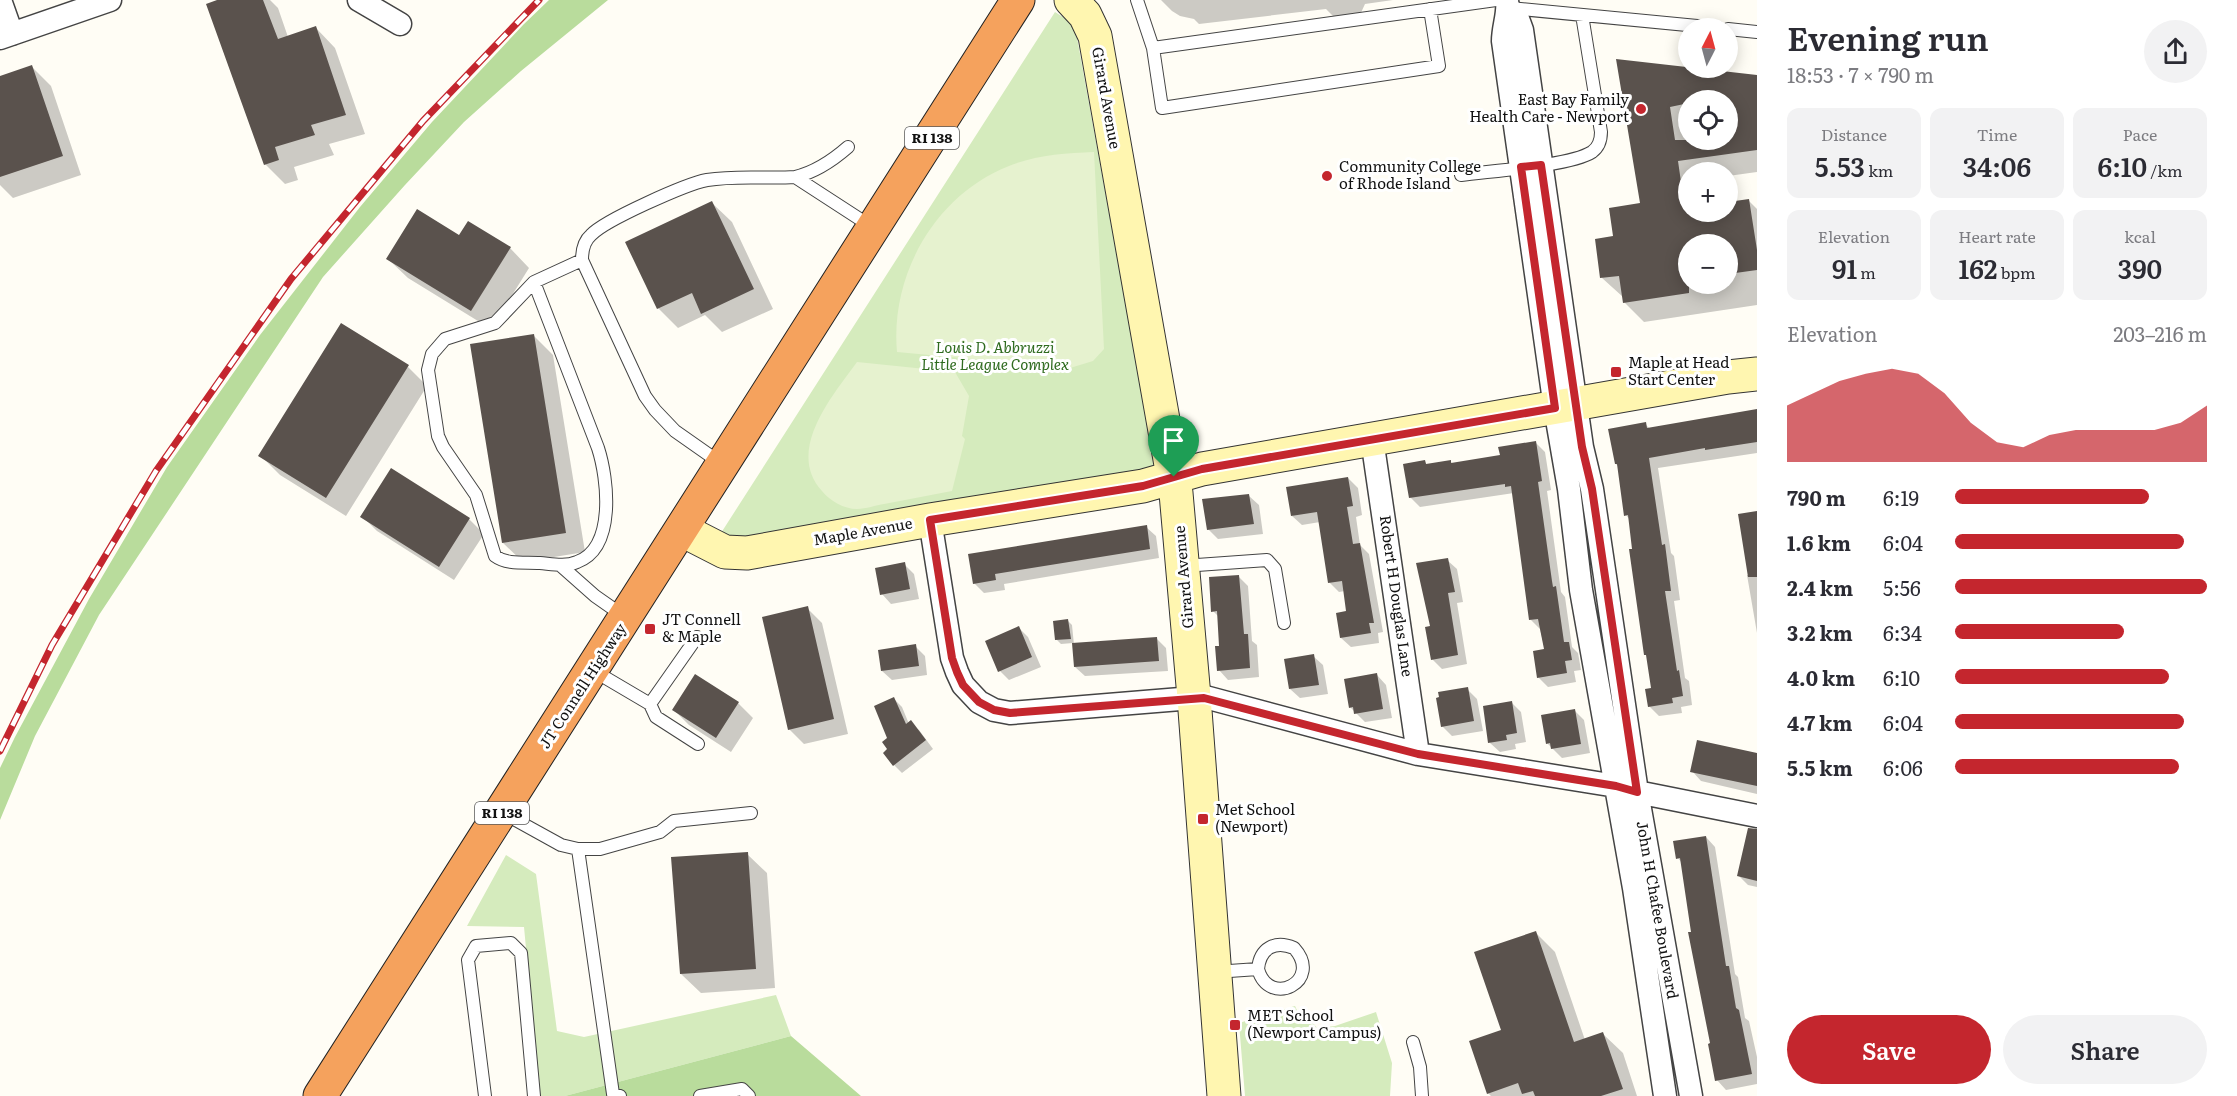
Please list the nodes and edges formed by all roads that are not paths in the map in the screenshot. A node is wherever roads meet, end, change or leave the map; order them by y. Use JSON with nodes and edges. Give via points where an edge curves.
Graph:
{"nodes":[{"id":1,"x":0,"y":0,"type":"edge"},
{"id":2,"x":110,"y":0,"type":"edge"},
{"id":3,"x":359,"y":0,"type":"edge"},
{"id":4,"x":380,"y":0,"type":"edge"},
{"id":5,"x":1018,"y":0,"type":"edge"},
{"id":6,"x":1071,"y":0,"type":"edge"},
{"id":7,"x":1137,"y":0,"type":"edge"},
{"id":8,"x":1504,"y":2,"type":"edge"},
{"id":9,"x":1430,"y":9,"type":"junction"},
{"id":10,"x":1582,"y":15,"type":"junction"},
{"id":11,"x":1678,"y":24,"type":"edge"},
{"id":12,"x":1738,"y":31,"type":"edge"},
{"id":13,"x":1757,"y":32,"type":"edge"},
{"id":14,"x":6,"y":36,"type":"edge"},
{"id":15,"x":1153,"y":48,"type":"junction"},
{"id":16,"x":848,"y":147,"type":"dead end"},
{"id":17,"x":1531,"y":166,"type":"junction"},
{"id":18,"x":1461,"y":176,"type":"dead end"},
{"id":19,"x":795,"y":177,"type":"junction"},
{"id":20,"x":874,"y":228,"type":"junction"},
{"id":21,"x":582,"y":260,"type":"junction"},
{"id":22,"x":534,"y":282,"type":"junction"},
{"id":23,"x":1757,"y":374,"type":"edge"},
{"id":24,"x":1565,"y":406,"type":"junction"},
{"id":25,"x":1372,"y":439,"type":"junction"},
{"id":26,"x":723,"y":465,"type":"junction"},
{"id":27,"x":1174,"y":477,"type":"junction"},
{"id":28,"x":930,"y":520,"type":"junction"},
{"id":29,"x":682,"y":530,"type":"junction"},
{"id":30,"x":560,"y":565,"type":"junction"},
{"id":31,"x":1183,"y":566,"type":"junction"},
{"id":32,"x":626,"y":618,"type":"junction"},
{"id":33,"x":1284,"y":622,"type":"dead end"},
{"id":34,"x":697,"y":637,"type":"dead end"},
{"id":35,"x":592,"y":670,"type":"junction"},
{"id":36,"x":1194,"y":697,"type":"junction"},
{"id":37,"x":650,"y":704,"type":"junction"},
{"id":38,"x":698,"y":744,"type":"dead end"},
{"id":39,"x":1418,"y":754,"type":"junction"},
{"id":40,"x":1627,"y":789,"type":"junction"},
{"id":41,"x":502,"y":813,"type":"junction"},
{"id":42,"x":751,"y":813,"type":"dead end"},
{"id":43,"x":1757,"y":816,"type":"edge"},
{"id":44,"x":578,"y":849,"type":"junction"},
{"id":45,"x":1258,"y":969,"type":"dead end"},
{"id":46,"x":1213,"y":972,"type":"junction"},
{"id":47,"x":1413,"y":1042,"type":"dead end"},
{"id":48,"x":320,"y":1096,"type":"edge"},
{"id":49,"x":485,"y":1096,"type":"edge"},
{"id":50,"x":534,"y":1096,"type":"edge"},
{"id":51,"x":620,"y":1096,"type":"edge"},
{"id":52,"x":700,"y":1096,"type":"edge"},
{"id":53,"x":749,"y":1096,"type":"edge"},
{"id":54,"x":1224,"y":1096,"type":"edge"},
{"id":55,"x":1422,"y":1096,"type":"edge"},
{"id":56,"x":1665,"y":1096,"type":"edge"},
{"id":57,"x":1690,"y":1096,"type":"edge"}],
"edges":[{"from":1,"to":14,"type":"street"},
{"from":2,"to":14,"type":"street"},
{"from":3,"to":4,"type":"street","via":[[400,24]]},
{"from":5,"to":20,"type":"highway","number":"RI 138"},
{"from":6,"to":27,"type":"street","name":"Girard Avenue","via":[[1085,15],[1095,36]]},
{"from":7,"to":15,"type":"lane"},
{"from":8,"to":9,"type":"lane"},
{"from":8,"to":10,"type":"lane"},
{"from":8,"to":17,"type":"street","name":"John H Chafee Boulevard","via":[[1522,30]]},
{"from":9,"to":15,"type":"lane"},
{"from":9,"to":15,"type":"lane","via":[[1439,66],[1162,108]]},
{"from":10,"to":11,"type":"lane"},
{"from":10,"to":17,"type":"lane","via":[[1600,143],[1593,152],[1579,158]]},
{"from":12,"to":13,"type":"lane"},
{"from":16,"to":19,"type":"lane","via":[[824,165]]},
{"from":17,"to":18,"type":"lane"},
{"from":17,"to":24,"type":"street","name":"John H Chafee Boulevard"},
{"from":19,"to":20,"type":"lane"},
{"from":19,"to":21,"type":"lane","via":[[721,178],[686,186],[597,229],[584,244]]},
{"from":20,"to":26,"type":"highway","name":"JT Connell Highway","number":"RI 138"},
{"from":21,"to":22,"type":"lane"},
{"from":21,"to":26,"type":"lane","via":[[645,396],[675,431]]},
{"from":22,"to":30,"type":"lane","via":[[598,448],[606,489],[604,521],[597,543],[579,562]]},
{"from":22,"to":30,"type":"lane","via":[[495,322],[445,339],[432,354],[428,370],[438,436],[476,495],[495,556],[506,561]]},
{"from":23,"to":24,"type":"street","name":"Maple Avenue"},
{"from":24,"to":25,"type":"street","name":"Maple Avenue"},
{"from":24,"to":40,"type":"street","name":"John H Chafee Boulevard","via":[[1569,489],[1581,590]]},
{"from":25,"to":27,"type":"street","name":"Maple Avenue"},
{"from":25,"to":39,"type":"street","name":"Robert H Douglas Lane"},
{"from":26,"to":29,"type":"highway","name":"JT Connell Highway","number":"RI 138"},
{"from":27,"to":28,"type":"street","name":"Maple Avenue","via":[[1143,486]]},
{"from":27,"to":31,"type":"street","name":"Girard Avenue"},
{"from":28,"to":29,"type":"street","name":"Maple Avenue","via":[[741,553],[725,552]]},
{"from":28,"to":36,"type":"street","via":[[952,658],[963,685],[979,702],[1010,713]]},
{"from":29,"to":32,"type":"highway","name":"JT Connell Highway","number":"RI 138"},
{"from":30,"to":32,"type":"lane"},
{"from":31,"to":33,"type":"lane","via":[[1267,560],[1275,569]]},
{"from":31,"to":36,"type":"street","name":"Girard Avenue"},
{"from":32,"to":35,"type":"highway","name":"JT Connell Highway","number":"RI 138"},
{"from":34,"to":37,"type":"lane"},
{"from":35,"to":37,"type":"lane"},
{"from":35,"to":41,"type":"highway","name":"JT Connell Highway","number":"RI 138"},
{"from":36,"to":39,"type":"street"},
{"from":36,"to":46,"type":"street","name":"Girard Avenue"},
{"from":37,"to":38,"type":"lane","via":[[656,717]]},
{"from":39,"to":40,"type":"street"},
{"from":40,"to":43,"type":"street"},
{"from":40,"to":56,"type":"street","name":"John H Chafee Boulevard"},
{"from":40,"to":57,"type":"street","name":"John H Chafee Boulevard"},
{"from":41,"to":44,"type":"lane","via":[[561,845]]},
{"from":41,"to":48,"type":"highway","name":"JT Connell Highway","number":"RI 138"},
{"from":42,"to":44,"type":"lane","via":[[674,821],[660,832],[600,849]]},
{"from":44,"to":51,"type":"lane","via":[[613,1094]]},
{"from":45,"to":46,"type":"lane"},
{"from":46,"to":54,"type":"street","name":"Girard Avenue"},
{"from":47,"to":55,"type":"lane"},
{"from":49,"to":50,"type":"lane","via":[[468,960],[476,946],[511,943],[521,953]]},
{"from":52,"to":53,"type":"lane","via":[[742,1089]]}]}
